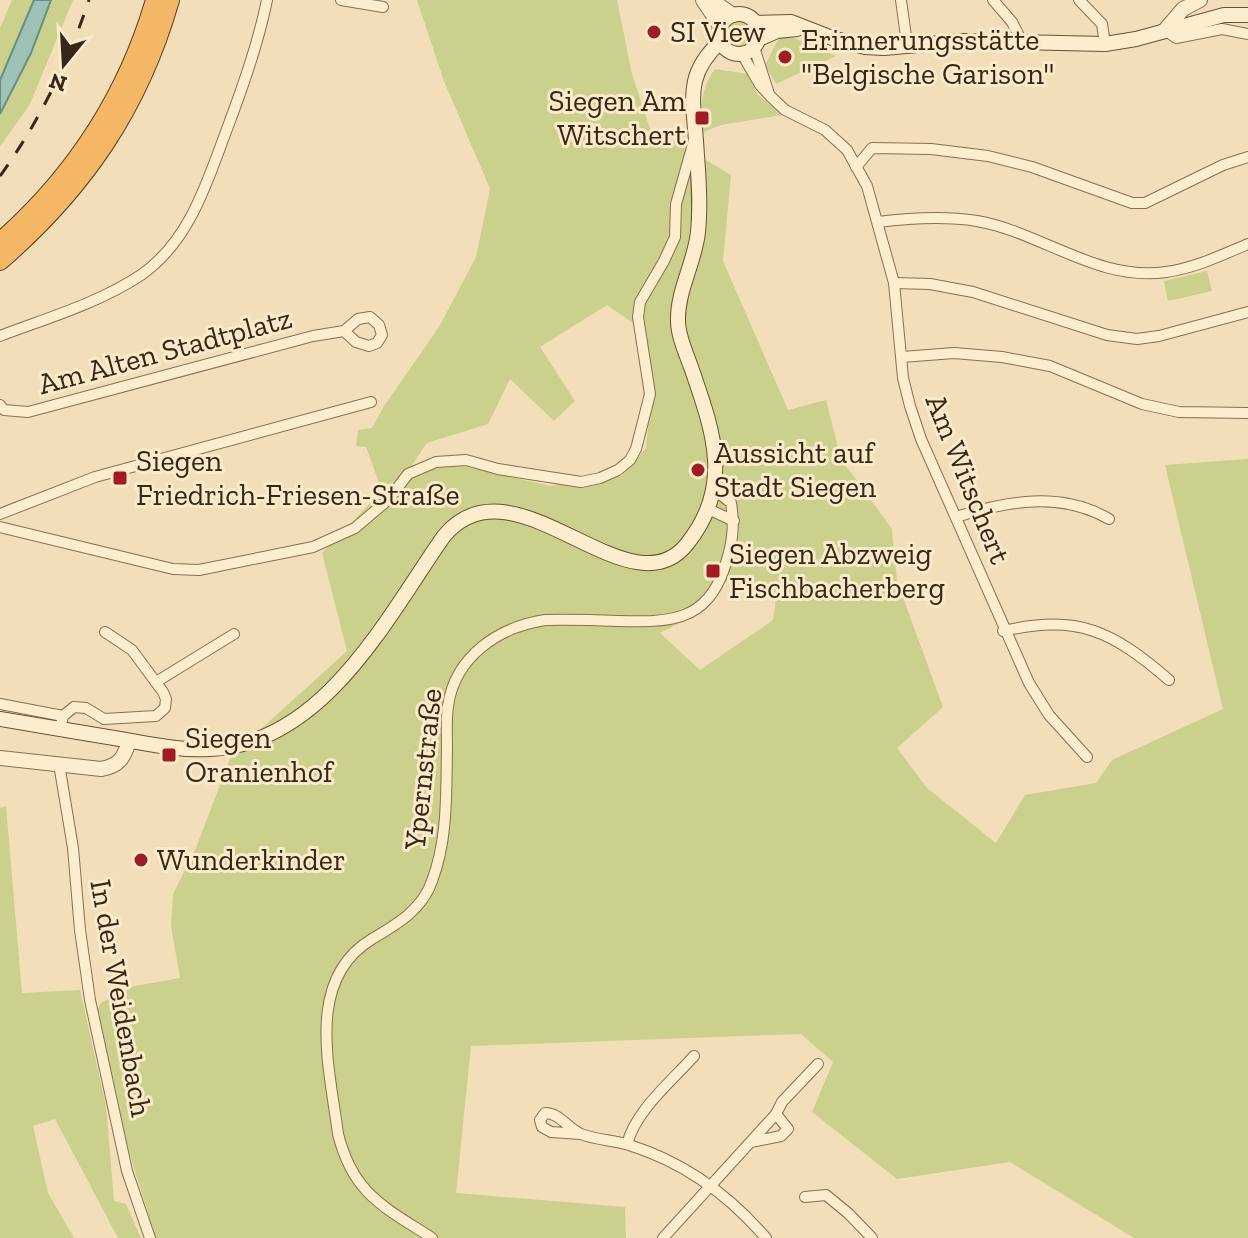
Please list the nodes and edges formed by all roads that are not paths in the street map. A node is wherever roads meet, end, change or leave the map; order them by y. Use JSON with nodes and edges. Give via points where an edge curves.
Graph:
{"nodes":[{"id":1,"x":155,"y":0,"type":"edge"},
{"id":2,"x":170,"y":0,"type":"edge"},
{"id":3,"x":267,"y":0,"type":"edge"},
{"id":4,"x":341,"y":0,"type":"edge"},
{"id":5,"x":703,"y":0,"type":"edge"},
{"id":6,"x":711,"y":0,"type":"edge"},
{"id":7,"x":901,"y":0,"type":"edge"},
{"id":8,"x":993,"y":0,"type":"edge"},
{"id":9,"x":1079,"y":0,"type":"edge"},
{"id":10,"x":1200,"y":0,"type":"edge"},
{"id":11,"x":383,"y":7,"type":"dead end"},
{"id":12,"x":733,"y":15,"type":"junction"},
{"id":13,"x":1248,"y":15,"type":"edge"},
{"id":14,"x":756,"y":23,"type":"junction"},
{"id":15,"x":806,"y":28,"type":"junction"},
{"id":16,"x":1165,"y":30,"type":"junction"},
{"id":17,"x":1248,"y":34,"type":"edge"},
{"id":18,"x":1022,"y":42,"type":"junction"},
{"id":19,"x":738,"y":43,"type":"junction"},
{"id":20,"x":907,"y":44,"type":"junction"},
{"id":21,"x":1105,"y":44,"type":"junction"},
{"id":22,"x":695,"y":135,"type":"junction"},
{"id":23,"x":1248,"y":157,"type":"edge"},
{"id":24,"x":856,"y":167,"type":"junction"},
{"id":25,"x":878,"y":222,"type":"junction"},
{"id":26,"x":0,"y":242,"type":"edge"},
{"id":27,"x":1248,"y":244,"type":"edge"},
{"id":28,"x":0,"y":261,"type":"edge"},
{"id":29,"x":894,"y":283,"type":"junction"},
{"id":30,"x":1248,"y":312,"type":"edge"},
{"id":31,"x":344,"y":331,"type":"dead end"},
{"id":32,"x":0,"y":336,"type":"edge"},
{"id":33,"x":902,"y":357,"type":"junction"},
{"id":34,"x":371,"y":402,"type":"dead end"},
{"id":35,"x":0,"y":405,"type":"edge"},
{"id":36,"x":1248,"y":413,"type":"edge"},
{"id":37,"x":714,"y":489,"type":"junction"},
{"id":38,"x":708,"y":509,"type":"junction"},
{"id":39,"x":0,"y":514,"type":"edge"},
{"id":40,"x":956,"y":517,"type":"junction"},
{"id":41,"x":1109,"y":519,"type":"dead end"},
{"id":42,"x":734,"y":521,"type":"junction"},
{"id":43,"x":0,"y":527,"type":"edge"},
{"id":44,"x":1003,"y":631,"type":"junction"},
{"id":45,"x":105,"y":632,"type":"dead end"},
{"id":46,"x":234,"y":634,"type":"dead end"},
{"id":47,"x":1169,"y":680,"type":"dead end"},
{"id":48,"x":156,"y":682,"type":"junction"},
{"id":49,"x":0,"y":704,"type":"edge"},
{"id":50,"x":0,"y":719,"type":"edge"},
{"id":51,"x":62,"y":723,"type":"junction"},
{"id":52,"x":129,"y":741,"type":"junction"},
{"id":53,"x":1087,"y":757,"type":"dead end"},
{"id":54,"x":0,"y":758,"type":"edge"},
{"id":55,"x":59,"y":764,"type":"junction"},
{"id":56,"x":694,"y":1056,"type":"dead end"},
{"id":57,"x":818,"y":1064,"type":"dead end"},
{"id":58,"x":776,"y":1114,"type":"junction"},
{"id":59,"x":581,"y":1134,"type":"dead end"},
{"id":60,"x":751,"y":1142,"type":"junction"},
{"id":61,"x":627,"y":1144,"type":"junction"},
{"id":62,"x":710,"y":1185,"type":"junction"},
{"id":63,"x":805,"y":1197,"type":"dead end"},
{"id":64,"x":150,"y":1238,"type":"edge"},
{"id":65,"x":432,"y":1238,"type":"edge"},
{"id":66,"x":663,"y":1238,"type":"edge"},
{"id":67,"x":766,"y":1238,"type":"edge"},
{"id":68,"x":872,"y":1238,"type":"edge"}],
"edges":[{"from":1,"to":26,"type":"highway","via":[[127,77],[98,129],[45,199]]},
{"from":2,"to":28,"type":"highway","via":[[140,84],[111,137],[55,209]]},
{"from":3,"to":32,"type":"street","via":[[246,79],[197,207],[179,237],[143,273],[105,295]]},
{"from":4,"to":11,"type":"street"},
{"from":5,"to":19,"type":"main road"},
{"from":6,"to":12,"type":"main road"},
{"from":7,"to":20,"type":"street"},
{"from":8,"to":18,"type":"street"},
{"from":9,"to":21,"type":"street","via":[[1102,24]]},
{"from":10,"to":16,"type":"main road","via":[[1183,9]]},
{"from":12,"to":14,"type":"main road"},
{"from":12,"to":19,"type":"main road"},
{"from":13,"to":16,"type":"main road","via":[[1224,15]]},
{"from":14,"to":15,"type":"main road","via":[[791,22]]},
{"from":14,"to":19,"type":"main road"},
{"from":15,"to":19,"type":"main road"},
{"from":15,"to":20,"type":"main road","via":[[865,47]]},
{"from":16,"to":17,"type":"street","via":[[1176,38],[1222,29]]},
{"from":16,"to":21,"type":"main road"},
{"from":18,"to":20,"type":"main road"},
{"from":18,"to":21,"type":"main road"},
{"from":19,"to":22,"type":"main road","via":[[708,53],[699,67],[693,93]]},
{"from":19,"to":24,"type":"street","name":"Am Witschert","via":[[770,96],[785,110],[825,130],[847,150]]},
{"from":22,"to":37,"type":"main road","via":[[698,229],[677,322],[711,427]]},
{"from":22,"to":43,"type":"street","via":[[676,204],[675,237],[640,302],[650,394],[642,433],[630,460],[618,470],[581,482],[466,460],[436,462],[408,474],[355,528],[313,547],[199,570],[173,569]]},
{"from":23,"to":24,"type":"street","via":[[1145,203],[1121,200],[988,156],[872,148]]},
{"from":24,"to":25,"type":"street","name":"Am Witschert"},
{"from":25,"to":27,"type":"street","via":[[977,221],[1088,262],[1154,273],[1202,263]]},
{"from":25,"to":29,"type":"street","name":"Am Witschert"},
{"from":29,"to":30,"type":"street","via":[[973,292],[1107,335],[1137,339]]},
{"from":29,"to":33,"type":"street","name":"Am Witschert"},
{"from":31,"to":35,"type":"street","name":"Am Alten Stadtplatz","via":[[28,412]]},
{"from":33,"to":36,"type":"street","via":[[1002,357],[1050,366],[1142,404],[1179,412]]},
{"from":33,"to":40,"type":"street","name":"Am Witschert","via":[[921,439]]},
{"from":34,"to":39,"type":"street","via":[[95,477]]},
{"from":37,"to":38,"type":"main road"},
{"from":37,"to":42,"type":"street","via":[[731,503]]},
{"from":38,"to":42,"type":"street"},
{"from":38,"to":52,"type":"main road","via":[[673,558],[645,565],[524,517],[485,513],[464,518],[444,536],[353,666],[295,718],[259,737],[213,749]]},
{"from":40,"to":41,"type":"street","via":[[1028,501],[1068,503]]},
{"from":40,"to":44,"type":"street","name":"Am Witschert"},
{"from":42,"to":65,"type":"street","name":"Ypernstraße","via":[[720,581],[708,600],[689,614],[656,622],[527,622],[484,643],[457,676],[448,706],[442,849],[431,886],[403,920],[363,944],[341,967],[326,1023],[338,1134],[349,1169],[375,1200]]},
{"from":44,"to":47,"type":"street","via":[[1038,623],[1095,630]]},
{"from":44,"to":53,"type":"street","name":"Am Witschert","via":[[1049,715]]},
{"from":45,"to":48,"type":"street","via":[[132,650]]},
{"from":46,"to":48,"type":"street"},
{"from":48,"to":51,"type":"street","via":[[166,699],[156,716],[104,719],[74,707]]},
{"from":49,"to":51,"type":"street"},
{"from":50,"to":51,"type":"main road"},
{"from":51,"to":52,"type":"main road"},
{"from":52,"to":55,"type":"main road","via":[[115,766]]},
{"from":54,"to":55,"type":"main road"},
{"from":55,"to":64,"type":"street","name":"In der Weidenbach","via":[[90,1000],[127,1171]]},
{"from":56,"to":61,"type":"street","via":[[642,1114]]},
{"from":57,"to":58,"type":"street"},
{"from":58,"to":60,"type":"street"},
{"from":58,"to":60,"type":"street","via":[[787,1126],[785,1133]]},
{"from":59,"to":61,"type":"street"},
{"from":60,"to":62,"type":"street"},
{"from":61,"to":62,"type":"street"},
{"from":62,"to":66,"type":"street"},
{"from":62,"to":67,"type":"street"},
{"from":63,"to":68,"type":"street","via":[[826,1195]]}]}
